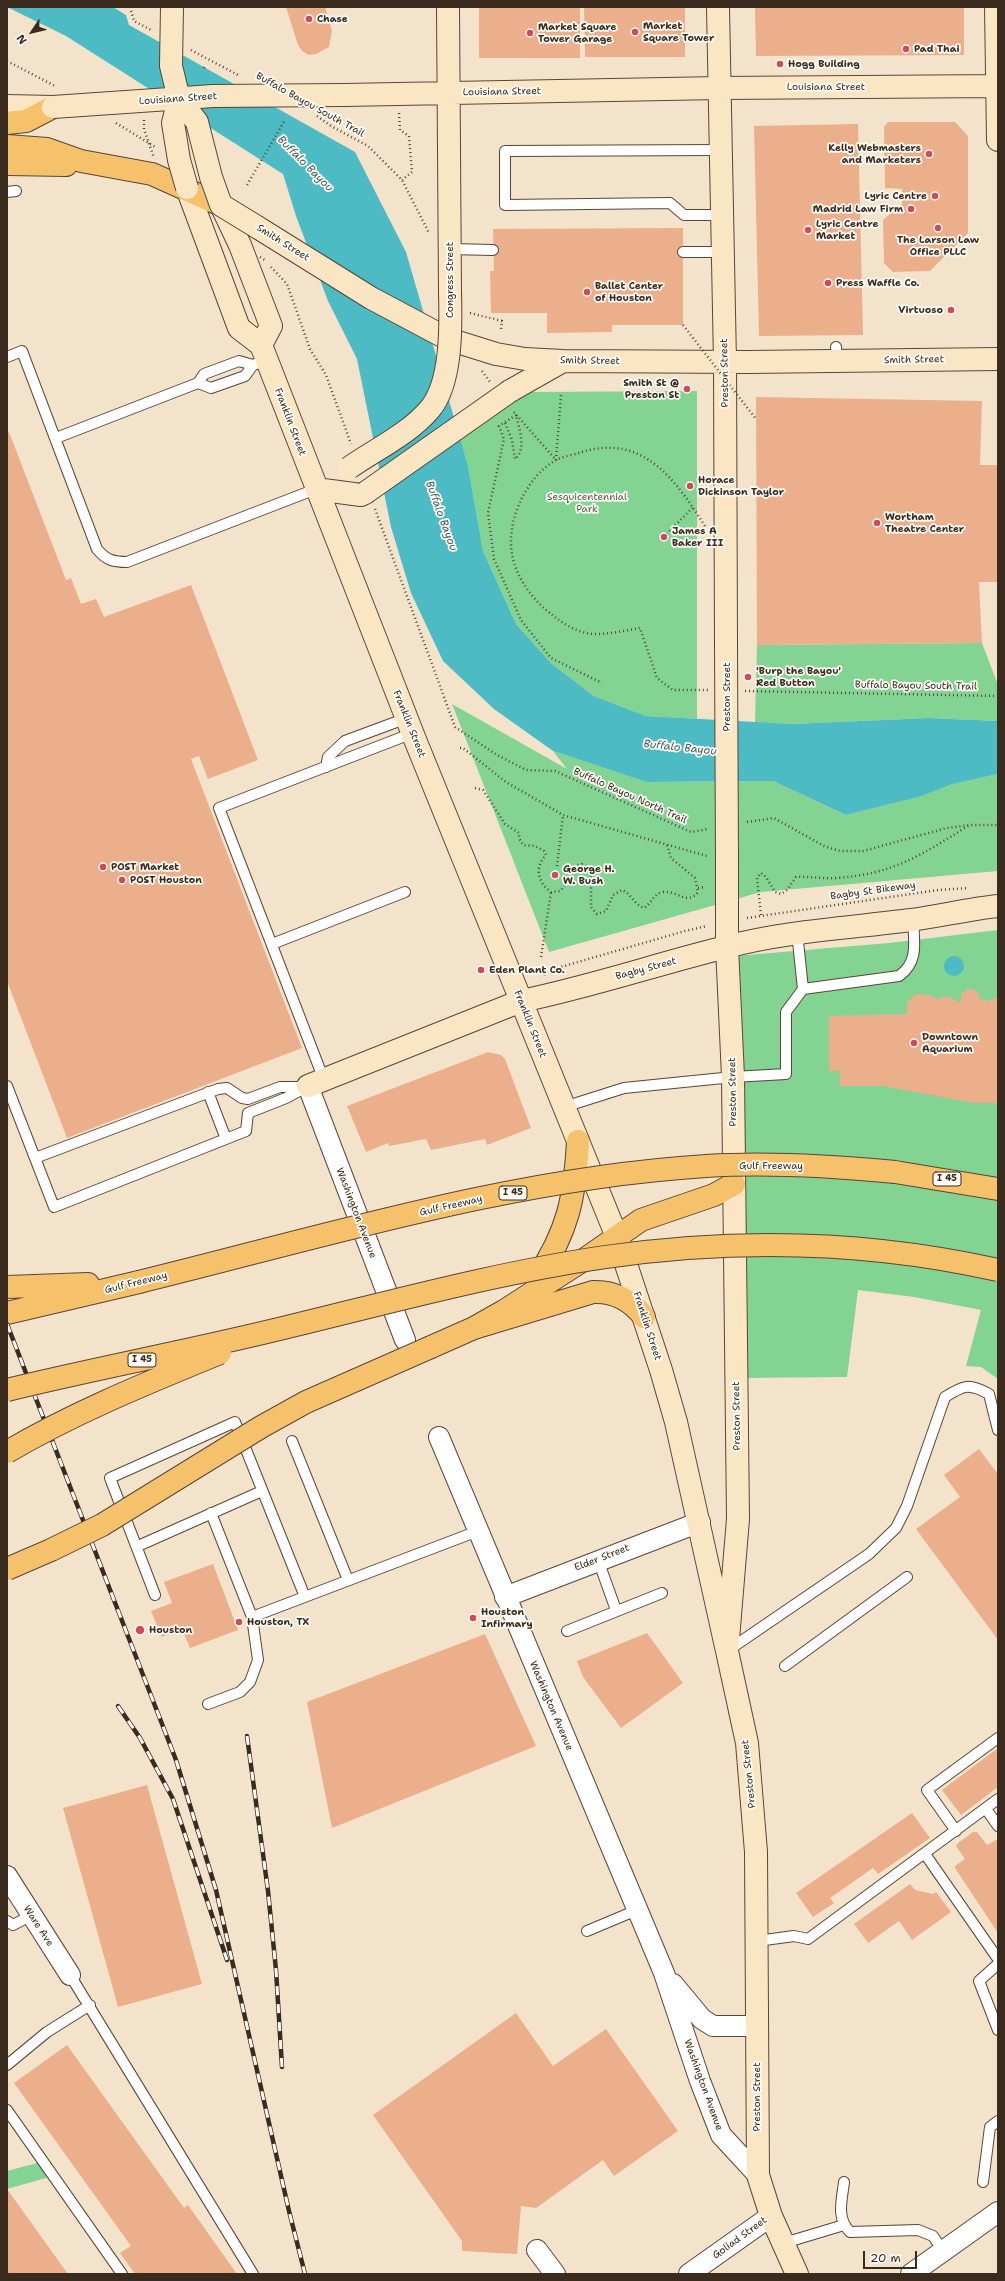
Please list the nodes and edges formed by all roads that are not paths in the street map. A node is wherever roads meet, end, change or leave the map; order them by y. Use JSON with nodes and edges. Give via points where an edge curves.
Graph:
{"nodes":[{"id":1,"x":172,"y":7,"type":"edge"},
{"id":2,"x":448,"y":7,"type":"edge"},
{"id":3,"x":718,"y":7,"type":"edge"},
{"id":4,"x":996,"y":7,"type":"edge"},
{"id":5,"x":998,"y":86,"type":"edge"},
{"id":6,"x":719,"y":88,"type":"junction"},
{"id":7,"x":448,"y":93,"type":"junction"},
{"id":8,"x":179,"y":99,"type":"junction"},
{"id":9,"x":7,"y":106,"type":"edge"},
{"id":10,"x":53,"y":107,"type":"junction"},
{"id":11,"x":7,"y":123,"type":"edge"},
{"id":12,"x":998,"y":140,"type":"edge"},
{"id":13,"x":720,"y":150,"type":"junction"},
{"id":14,"x":11,"y":153,"type":"edge"},
{"id":15,"x":187,"y":188,"type":"junction"},
{"id":16,"x":221,"y":205,"type":"junction"},
{"id":17,"x":722,"y":215,"type":"junction"},
{"id":18,"x":440,"y":245,"type":"junction"},
{"id":19,"x":493,"y":250,"type":"dead end"},
{"id":20,"x":683,"y":252,"type":"dead end"},
{"id":21,"x":723,"y":252,"type":"junction"},
{"id":22,"x":448,"y":339,"type":"junction"},
{"id":23,"x":260,"y":356,"type":"junction"},
{"id":24,"x":7,"y":357,"type":"edge"},
{"id":25,"x":998,"y":359,"type":"edge"},
{"id":26,"x":563,"y":361,"type":"junction"},
{"id":27,"x":725,"y":362,"type":"junction"},
{"id":28,"x":198,"y":383,"type":"junction"},
{"id":29,"x":56,"y":438,"type":"junction"},
{"id":30,"x":316,"y":489,"type":"junction"},
{"id":31,"x":410,"y":725,"type":"junction"},
{"id":32,"x":326,"y":768,"type":"junction"},
{"id":33,"x":405,"y":892,"type":"dead end"},
{"id":34,"x":998,"y":906,"type":"edge"},
{"id":35,"x":913,"y":920,"type":"junction"},
{"id":36,"x":798,"y":932,"type":"junction"},
{"id":37,"x":272,"y":944,"type":"junction"},
{"id":38,"x":727,"y":947,"type":"junction"},
{"id":39,"x":803,"y":990,"type":"junction"},
{"id":40,"x":521,"y":1001,"type":"junction"},
{"id":41,"x":733,"y":1077,"type":"junction"},
{"id":42,"x":316,"y":1083,"type":"junction"},
{"id":43,"x":7,"y":1086,"type":"edge"},
{"id":44,"x":208,"y":1092,"type":"junction"},
{"id":45,"x":564,"y":1106,"type":"junction"},
{"id":46,"x":226,"y":1139,"type":"junction"},
{"id":47,"x":578,"y":1141,"type":"junction"},
{"id":48,"x":35,"y":1158,"type":"junction"},
{"id":49,"x":734,"y":1184,"type":"junction"},
{"id":50,"x":998,"y":1189,"type":"edge"},
{"id":51,"x":617,"y":1238,"type":"junction"},
{"id":52,"x":998,"y":1270,"type":"edge"},
{"id":53,"x":139,"y":1282,"type":"junction"},
{"id":54,"x":7,"y":1287,"type":"edge"},
{"id":55,"x":504,"y":1311,"type":"junction"},
{"id":56,"x":7,"y":1313,"type":"edge"},
{"id":57,"x":644,"y":1317,"type":"junction"},
{"id":58,"x":474,"y":1328,"type":"junction"},
{"id":59,"x":277,"y":1330,"type":"junction"},
{"id":60,"x":405,"y":1340,"type":"dead end"},
{"id":61,"x":7,"y":1390,"type":"edge"},
{"id":62,"x":998,"y":1430,"type":"edge"},
{"id":63,"x":439,"y":1437,"type":"dead end"},
{"id":64,"x":292,"y":1441,"type":"dead end"},
{"id":65,"x":7,"y":1452,"type":"edge"},
{"id":66,"x":262,"y":1490,"type":"junction"},
{"id":67,"x":211,"y":1513,"type":"junction"},
{"id":68,"x":700,"y":1522,"type":"junction"},
{"id":69,"x":478,"y":1531,"type":"junction"},
{"id":70,"x":138,"y":1546,"type":"junction"},
{"id":71,"x":598,"y":1560,"type":"junction"},
{"id":72,"x":7,"y":1569,"type":"edge"},
{"id":73,"x":907,"y":1577,"type":"dead end"},
{"id":74,"x":348,"y":1580,"type":"junction"},
{"id":75,"x":662,"y":1593,"type":"dead end"},
{"id":76,"x":155,"y":1595,"type":"dead end"},
{"id":77,"x":305,"y":1597,"type":"junction"},
{"id":78,"x":506,"y":1597,"type":"junction"},
{"id":79,"x":616,"y":1610,"type":"junction"},
{"id":80,"x":252,"y":1617,"type":"junction"},
{"id":81,"x":566,"y":1631,"type":"dead end"},
{"id":82,"x":727,"y":1651,"type":"junction"},
{"id":83,"x":785,"y":1666,"type":"dead end"},
{"id":84,"x":208,"y":1704,"type":"dead end"},
{"id":85,"x":998,"y":1738,"type":"edge"},
{"id":86,"x":998,"y":1800,"type":"edge"},
{"id":87,"x":986,"y":1808,"type":"junction"},
{"id":88,"x":998,"y":1826,"type":"edge"},
{"id":89,"x":956,"y":1831,"type":"junction"},
{"id":90,"x":925,"y":1854,"type":"junction"},
{"id":91,"x":7,"y":1876,"type":"edge"},
{"id":92,"x":637,"y":1910,"type":"junction"},
{"id":93,"x":32,"y":1915,"type":"junction"},
{"id":94,"x":7,"y":1921,"type":"edge"},
{"id":95,"x":587,"y":1930,"type":"dead end"},
{"id":96,"x":758,"y":1941,"type":"junction"},
{"id":97,"x":998,"y":1959,"type":"edge"},
{"id":98,"x":998,"y":1964,"type":"edge"},
{"id":99,"x":664,"y":1973,"type":"junction"},
{"id":100,"x":70,"y":1975,"type":"joint"},
{"id":101,"x":90,"y":2005,"type":"junction"},
{"id":102,"x":757,"y":2026,"type":"junction"},
{"id":103,"x":998,"y":2030,"type":"edge"},
{"id":104,"x":7,"y":2065,"type":"edge"},
{"id":105,"x":7,"y":2110,"type":"edge"},
{"id":106,"x":998,"y":2121,"type":"edge"},
{"id":107,"x":758,"y":2175,"type":"junction"},
{"id":108,"x":844,"y":2182,"type":"dead end"},
{"id":109,"x":983,"y":2182,"type":"dead end"},
{"id":110,"x":998,"y":2212,"type":"edge"},
{"id":111,"x":771,"y":2216,"type":"junction"},
{"id":112,"x":844,"y":2226,"type":"junction"},
{"id":113,"x":784,"y":2243,"type":"junction"},
{"id":114,"x":537,"y":2250,"type":"dead end"},
{"id":115,"x":943,"y":2251,"type":"junction"},
{"id":116,"x":122,"y":2274,"type":"edge"},
{"id":117,"x":254,"y":2274,"type":"edge"},
{"id":118,"x":555,"y":2274,"type":"edge"},
{"id":119,"x":689,"y":2274,"type":"edge"},
{"id":120,"x":797,"y":2274,"type":"edge"},
{"id":121,"x":911,"y":2274,"type":"edge"}],
"edges":[{"from":1,"to":8,"type":"main road","bridge":true,"via":[[171,66]]},
{"from":2,"to":7,"type":"main road","name":"Congress Street"},
{"from":3,"to":6,"type":"main road","name":"Preston Street"},
{"from":4,"to":5,"type":"main road"},
{"from":5,"to":6,"type":"main road","name":"Louisiana Street"},
{"from":5,"to":12,"type":"main road"},
{"from":6,"to":7,"type":"main road","name":"Louisiana Street"},
{"from":6,"to":13,"type":"main road","name":"Preston Street"},
{"from":7,"to":8,"type":"main road","name":"Louisiana Street","bridge":true,"via":[[213,96]]},
{"from":7,"to":18,"type":"main road","name":"Congress Street"},
{"from":8,"to":10,"type":"main road","name":"Louisiana Street","bridge":true},
{"from":8,"to":15,"type":"main road","bridge":true,"via":[[172,123]]},
{"from":8,"to":16,"type":"main road","bridge":true,"via":[[197,122]]},
{"from":9,"to":10,"type":"main road","name":"Louisiana Street"},
{"from":10,"to":11,"type":"highway","via":[[26,121]]},
{"from":13,"to":17,"type":"main road","name":"Preston Street"},
{"from":13,"to":17,"type":"lane","via":[[505,151],[505,205],[670,203],[684,215]]},
{"from":14,"to":15,"type":"highway","via":[[152,174]]},
{"from":15,"to":16,"type":"highway"},
{"from":15,"to":23,"type":"main road","via":[[239,328]]},
{"from":16,"to":22,"type":"main road","name":"Smith Street","bridge":true,"via":[[371,298]]},
{"from":16,"to":23,"type":"main road","via":[[258,261],[271,326]]},
{"from":17,"to":21,"type":"main road","name":"Preston Street"},
{"from":18,"to":19,"type":"lane"},
{"from":18,"to":22,"type":"main road","name":"Congress Street","bridge":true,"via":[[450,293]]},
{"from":20,"to":21,"type":"lane"},
{"from":21,"to":27,"type":"main road","name":"Preston Street"},
{"from":22,"to":26,"type":"main road","name":"Smith Street","via":[[496,354]]},
{"from":22,"to":30,"type":"main road","name":"Congress Street","bridge":true,"via":[[442,386],[431,408],[414,424]]},
{"from":23,"to":28,"type":"lane","via":[[204,374]]},
{"from":23,"to":28,"type":"lane","via":[[245,376],[212,388]]},
{"from":23,"to":30,"type":"main road","name":"Franklin Street"},
{"from":24,"to":29,"type":"lane","via":[[22,351]]},
{"from":25,"to":27,"type":"main road","name":"Smith Street","via":[[837,354]]},
{"from":26,"to":27,"type":"main road","name":"Smith Street"},
{"from":26,"to":30,"type":"main road","bridge":true,"via":[[511,400],[365,493],[361,495]]},
{"from":27,"to":38,"type":"main road","name":"Preston Street","bridge":true},
{"from":28,"to":29,"type":"lane"},
{"from":29,"to":30,"type":"lane","via":[[97,548],[104,557],[115,562],[127,562]]},
{"from":30,"to":31,"type":"main road","name":"Franklin Street"},
{"from":31,"to":32,"type":"lane","via":[[356,753],[353,757]]},
{"from":31,"to":32,"type":"lane","via":[[345,742],[328,757]]},
{"from":31,"to":40,"type":"main road","name":"Franklin Street"},
{"from":32,"to":37,"type":"lane","via":[[219,808]]},
{"from":33,"to":37,"type":"lane"},
{"from":34,"to":35,"type":"main road","name":"Bagby Street"},
{"from":35,"to":36,"type":"main road","name":"Bagby Street"},
{"from":35,"to":39,"type":"lane","via":[[912,962],[899,976]]},
{"from":36,"to":38,"type":"main road","name":"Bagby Street"},
{"from":36,"to":39,"type":"lane"},
{"from":37,"to":42,"type":"lane"},
{"from":38,"to":40,"type":"main road","name":"Bagby Street","via":[[556,994]]},
{"from":38,"to":41,"type":"main road","name":"Preston Street"},
{"from":39,"to":41,"type":"lane","via":[[786,1012],[786,1074]]},
{"from":40,"to":42,"type":"main road","name":"Bagby Street"},
{"from":40,"to":45,"type":"main road","name":"Franklin Street"},
{"from":41,"to":45,"type":"lane","via":[[624,1088]]},
{"from":41,"to":49,"type":"main road","name":"Preston Street"},
{"from":42,"to":44,"type":"lane","via":[[280,1087],[248,1099],[227,1088]]},
{"from":42,"to":46,"type":"lane","via":[[248,1113],[246,1131]]},
{"from":42,"to":60,"type":"street","name":"Washington Avenue"},
{"from":43,"to":48,"type":"lane"},
{"from":44,"to":46,"type":"lane"},
{"from":44,"to":48,"type":"lane"},
{"from":45,"to":47,"type":"main road","name":"Franklin Street"},
{"from":46,"to":48,"type":"lane","via":[[54,1207]]},
{"from":47,"to":51,"type":"main road","name":"Franklin Street"},
{"from":47,"to":55,"type":"highway","via":[[576,1182],[567,1219],[551,1257],[532,1285]]},
{"from":49,"to":51,"type":"highway","via":[[714,1195],[640,1220]]},
{"from":49,"to":82,"type":"main road","name":"Preston Street","via":[[738,1519]]},
{"from":50,"to":53,"type":"highway","name":"Gulf Freeway","number":"I 45","bridge":true,"via":[[905,1173],[771,1164],[633,1173],[449,1206]]},
{"from":51,"to":55,"type":"highway"},
{"from":51,"to":57,"type":"main road","name":"Franklin Street"},
{"from":52,"to":59,"type":"highway","number":"I 45","bridge":true,"via":[[907,1254],[829,1246],[716,1246],[606,1257],[536,1269]]},
{"from":53,"to":54,"type":"highway"},
{"from":53,"to":56,"type":"highway","name":"Gulf Freeway","number":"I 45"},
{"from":55,"to":58,"type":"highway"},
{"from":57,"to":58,"type":"highway","via":[[621,1297],[612,1293],[593,1292]]},
{"from":57,"to":68,"type":"main road","name":"Franklin Street","via":[[676,1422]]},
{"from":58,"to":72,"type":"highway","bridge":true,"via":[[306,1402],[102,1524]]},
{"from":59,"to":61,"type":"highway","number":"I 45","bridge":true},
{"from":59,"to":65,"type":"highway","bridge":true,"via":[[118,1394]]},
{"from":62,"to":82,"type":"lane","via":[[989,1394],[975,1386],[960,1388],[945,1397],[914,1486],[896,1528],[869,1554]]},
{"from":63,"to":69,"type":"street","name":"Washington Avenue"},
{"from":64,"to":74,"type":"lane"},
{"from":66,"to":67,"type":"lane"},
{"from":66,"to":70,"type":"lane","via":[[235,1422],[131,1468],[110,1478]]},
{"from":66,"to":77,"type":"lane"},
{"from":67,"to":70,"type":"lane"},
{"from":67,"to":80,"type":"lane"},
{"from":68,"to":71,"type":"street","name":"Elder Street"},
{"from":68,"to":82,"type":"main road","name":"Franklin Street"},
{"from":69,"to":74,"type":"lane"},
{"from":69,"to":78,"type":"street","name":"Washington Avenue"},
{"from":70,"to":76,"type":"lane"},
{"from":71,"to":78,"type":"street","name":"Elder Street"},
{"from":71,"to":79,"type":"lane"},
{"from":73,"to":83,"type":"lane"},
{"from":74,"to":77,"type":"lane"},
{"from":75,"to":79,"type":"lane"},
{"from":77,"to":80,"type":"lane"},
{"from":78,"to":92,"type":"street","name":"Washington Avenue"},
{"from":79,"to":81,"type":"lane"},
{"from":80,"to":84,"type":"lane","via":[[258,1660],[250,1682],[240,1692]]},
{"from":82,"to":96,"type":"main road","name":"Preston Street","via":[[747,1743],[756,1852]]},
{"from":85,"to":89,"type":"lane","via":[[927,1790]]},
{"from":86,"to":87,"type":"lane"},
{"from":87,"to":88,"type":"lane"},
{"from":87,"to":89,"type":"lane"},
{"from":89,"to":90,"type":"lane"},
{"from":90,"to":96,"type":"lane","via":[[808,1939],[794,1936]]},
{"from":90,"to":97,"type":"lane"},
{"from":91,"to":93,"type":"street","name":"Ware Ave"},
{"from":92,"to":95,"type":"lane"},
{"from":92,"to":99,"type":"street","name":"Washington Avenue"},
{"from":93,"to":94,"type":"lane","via":[[14,1924]]},
{"from":93,"to":100,"type":"street","name":"Ware Ave"},
{"from":96,"to":102,"type":"main road","name":"Preston Street"},
{"from":98,"to":103,"type":"lane","via":[[979,1981]]},
{"from":99,"to":102,"type":"street","name":"Washington Avenue","via":[[698,2015],[713,2026]]},
{"from":99,"to":107,"type":"street","name":"Washington Avenue","via":[[721,2135]]},
{"from":100,"to":101,"type":"lane"},
{"from":101,"to":104,"type":"lane","via":[[47,2032]]},
{"from":101,"to":117,"type":"lane","via":[[146,2102]]},
{"from":102,"to":107,"type":"main road","name":"Preston Street"},
{"from":105,"to":116,"type":"lane"},
{"from":106,"to":109,"type":"lane","via":[[990,2127]]},
{"from":107,"to":111,"type":"main road","name":"Washington Avenue"},
{"from":108,"to":112,"type":"lane","via":[[840,2211]]},
{"from":110,"to":115,"type":"street"},
{"from":111,"to":113,"type":"main road","name":"Washington Avenue"},
{"from":111,"to":119,"type":"street","name":"Goliad Street"},
{"from":112,"to":113,"type":"lane"},
{"from":112,"to":115,"type":"lane","via":[[850,2232],[918,2230],[933,2236]]},
{"from":113,"to":120,"type":"main road","name":"Washington Avenue"},
{"from":114,"to":118,"type":"street"},
{"from":115,"to":121,"type":"street"}]}
